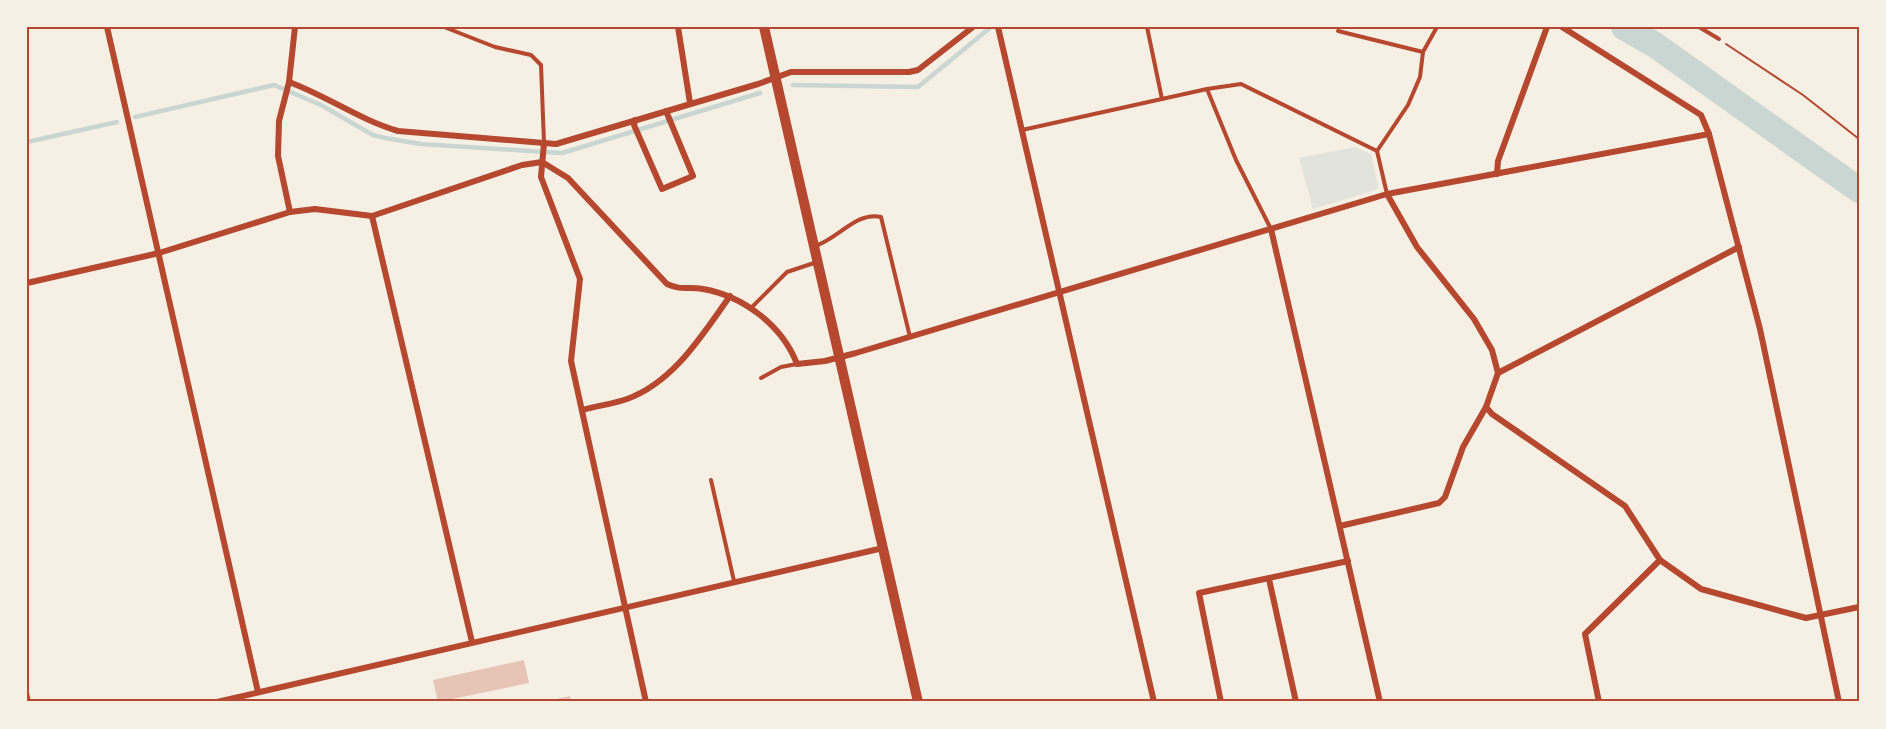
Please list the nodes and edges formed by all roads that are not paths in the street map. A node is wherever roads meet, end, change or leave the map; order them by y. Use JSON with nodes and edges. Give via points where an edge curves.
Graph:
{"nodes":[{"id":1,"x":107,"y":27,"type":"edge"},
{"id":2,"x":295,"y":27,"type":"edge"},
{"id":3,"x":444,"y":27,"type":"edge"},
{"id":4,"x":678,"y":27,"type":"edge"},
{"id":5,"x":764,"y":27,"type":"edge"},
{"id":6,"x":973,"y":27,"type":"edge"},
{"id":7,"x":1147,"y":27,"type":"edge"},
{"id":8,"x":1437,"y":27,"type":"edge"},
{"id":9,"x":1547,"y":27,"type":"edge"},
{"id":10,"x":1562,"y":27,"type":"edge"},
{"id":11,"x":1699,"y":27,"type":"edge"},
{"id":12,"x":998,"y":29,"type":"edge"},
{"id":13,"x":1338,"y":31,"type":"dead end"},
{"id":14,"x":1719,"y":39,"type":"road end"},
{"id":15,"x":1424,"y":52,"type":"junction"},
{"id":16,"x":775,"y":77,"type":"junction"},
{"id":17,"x":289,"y":84,"type":"junction"},
{"id":18,"x":1207,"y":89,"type":"junction"},
{"id":19,"x":1162,"y":99,"type":"junction"},
{"id":20,"x":690,"y":103,"type":"junction"},
{"id":21,"x":667,"y":114,"type":"junction"},
{"id":22,"x":634,"y":123,"type":"junction"},
{"id":23,"x":1022,"y":130,"type":"junction"},
{"id":24,"x":1709,"y":134,"type":"junction"},
{"id":25,"x":544,"y":145,"type":"junction"},
{"id":26,"x":1377,"y":151,"type":"junction"},
{"id":27,"x":543,"y":160,"type":"junction"},
{"id":28,"x":1497,"y":174,"type":"junction"},
{"id":29,"x":1387,"y":194,"type":"junction"},
{"id":30,"x":290,"y":212,"type":"junction"},
{"id":31,"x":372,"y":216,"type":"junction"},
{"id":32,"x":1271,"y":229,"type":"junction"},
{"id":33,"x":815,"y":246,"type":"junction"},
{"id":34,"x":1738,"y":247,"type":"junction"},
{"id":35,"x":159,"y":253,"type":"junction"},
{"id":36,"x":818,"y":261,"type":"junction"},
{"id":37,"x":27,"y":283,"type":"edge"},
{"id":38,"x":1058,"y":292,"type":"junction"},
{"id":39,"x":730,"y":296,"type":"junction"},
{"id":40,"x":751,"y":308,"type":"junction"},
{"id":41,"x":910,"y":337,"type":"junction"},
{"id":42,"x":840,"y":357,"type":"junction"},
{"id":43,"x":797,"y":364,"type":"junction"},
{"id":44,"x":1498,"y":373,"type":"junction"},
{"id":45,"x":761,"y":378,"type":"dead end"},
{"id":46,"x":1486,"y":407,"type":"junction"},
{"id":47,"x":582,"y":410,"type":"junction"},
{"id":48,"x":711,"y":480,"type":"dead end"},
{"id":49,"x":1340,"y":526,"type":"junction"},
{"id":50,"x":883,"y":548,"type":"junction"},
{"id":51,"x":1660,"y":560,"type":"junction"},
{"id":52,"x":1348,"y":561,"type":"junction"},
{"id":53,"x":1269,"y":579,"type":"junction"},
{"id":54,"x":734,"y":581,"type":"junction"},
{"id":55,"x":1859,"y":607,"type":"edge"},
{"id":56,"x":626,"y":608,"type":"junction"},
{"id":57,"x":1820,"y":616,"type":"junction"},
{"id":58,"x":472,"y":642,"type":"junction"},
{"id":59,"x":258,"y":692,"type":"junction"},
{"id":60,"x":27,"y":693,"type":"edge"},
{"id":61,"x":29,"y":702,"type":"edge"},
{"id":62,"x":217,"y":702,"type":"edge"},
{"id":63,"x":646,"y":702,"type":"edge"},
{"id":64,"x":918,"y":702,"type":"edge"},
{"id":65,"x":1154,"y":702,"type":"edge"},
{"id":66,"x":1221,"y":702,"type":"edge"},
{"id":67,"x":1296,"y":702,"type":"edge"},
{"id":68,"x":1380,"y":702,"type":"edge"},
{"id":69,"x":1599,"y":702,"type":"edge"},
{"id":70,"x":1839,"y":702,"type":"edge"}],
"edges":[{"from":1,"to":35,"type":"street"},
{"from":2,"to":17,"type":"street"},
{"from":3,"to":25,"type":"lane","via":[[537,58],[541,65]]},
{"from":4,"to":20,"type":"street"},
{"from":5,"to":16,"type":"main road"},
{"from":6,"to":16,"type":"street","via":[[918,70],[791,72]]},
{"from":7,"to":19,"type":"lane"},
{"from":8,"to":15,"type":"lane"},
{"from":9,"to":28,"type":"street","via":[[1498,161]]},
{"from":10,"to":24,"type":"street","via":[[1701,115]]},
{"from":11,"to":14,"type":"lane"},
{"from":12,"to":23,"type":"street"},
{"from":13,"to":15,"type":"lane"},
{"from":15,"to":26,"type":"lane","via":[[1420,77],[1408,105]]},
{"from":16,"to":20,"type":"street"},
{"from":16,"to":33,"type":"main road"},
{"from":17,"to":25,"type":"street","via":[[398,131]]},
{"from":17,"to":30,"type":"street","via":[[279,121],[278,156]]},
{"from":18,"to":19,"type":"lane"},
{"from":18,"to":26,"type":"lane","via":[[1241,84]]},
{"from":18,"to":32,"type":"lane","via":[[1236,160]]},
{"from":19,"to":23,"type":"lane"},
{"from":20,"to":21,"type":"street"},
{"from":21,"to":22,"type":"street"},
{"from":21,"to":22,"type":"street","via":[[693,176],[662,189]]},
{"from":22,"to":25,"type":"street"},
{"from":23,"to":38,"type":"street"},
{"from":24,"to":28,"type":"street"},
{"from":24,"to":34,"type":"street"},
{"from":25,"to":27,"type":"street"},
{"from":26,"to":29,"type":"lane"},
{"from":27,"to":31,"type":"street"},
{"from":27,"to":39,"type":"street","via":[[568,178],[667,284],[680,290],[699,288]]},
{"from":27,"to":47,"type":"street","via":[[541,177],[580,279],[571,361]]},
{"from":28,"to":29,"type":"street"},
{"from":29,"to":32,"type":"street"},
{"from":29,"to":44,"type":"street","via":[[1417,247],[1474,319],[1492,350]]},
{"from":30,"to":31,"type":"street","via":[[315,209]]},
{"from":30,"to":35,"type":"street"},
{"from":31,"to":58,"type":"street"},
{"from":32,"to":38,"type":"street"},
{"from":32,"to":49,"type":"street"},
{"from":33,"to":36,"type":"main road"},
{"from":33,"to":41,"type":"lane","via":[[831,240],[852,222],[880,217]]},
{"from":34,"to":44,"type":"street"},
{"from":34,"to":57,"type":"street","via":[[1760,329]]},
{"from":35,"to":37,"type":"street"},
{"from":35,"to":59,"type":"street"},
{"from":36,"to":40,"type":"lane","via":[[787,272]]},
{"from":36,"to":42,"type":"main road"},
{"from":38,"to":41,"type":"street"},
{"from":38,"to":65,"type":"street"},
{"from":39,"to":40,"type":"street"},
{"from":39,"to":47,"type":"street","via":[[673,369],[648,389],[627,399]]},
{"from":40,"to":43,"type":"street","via":[[771,324]]},
{"from":41,"to":42,"type":"street"},
{"from":42,"to":43,"type":"street"},
{"from":42,"to":50,"type":"main road"},
{"from":43,"to":45,"type":"lane","via":[[781,367]]},
{"from":44,"to":46,"type":"street"},
{"from":46,"to":49,"type":"street","via":[[1463,447],[1440,502]]},
{"from":46,"to":51,"type":"street","via":[[1625,506]]},
{"from":47,"to":56,"type":"street"},
{"from":48,"to":54,"type":"lane"},
{"from":49,"to":52,"type":"street"},
{"from":50,"to":54,"type":"street"},
{"from":50,"to":64,"type":"main road"},
{"from":51,"to":57,"type":"street","via":[[1701,589],[1806,618]]},
{"from":51,"to":69,"type":"street","via":[[1585,634]]},
{"from":52,"to":53,"type":"street"},
{"from":52,"to":68,"type":"street"},
{"from":53,"to":66,"type":"street","via":[[1199,593]]},
{"from":53,"to":67,"type":"street"},
{"from":54,"to":56,"type":"street"},
{"from":55,"to":57,"type":"street"},
{"from":56,"to":58,"type":"street"},
{"from":56,"to":63,"type":"street"},
{"from":57,"to":70,"type":"street"},
{"from":58,"to":59,"type":"street"},
{"from":59,"to":62,"type":"street"},
{"from":60,"to":61,"type":"lane"}]}
